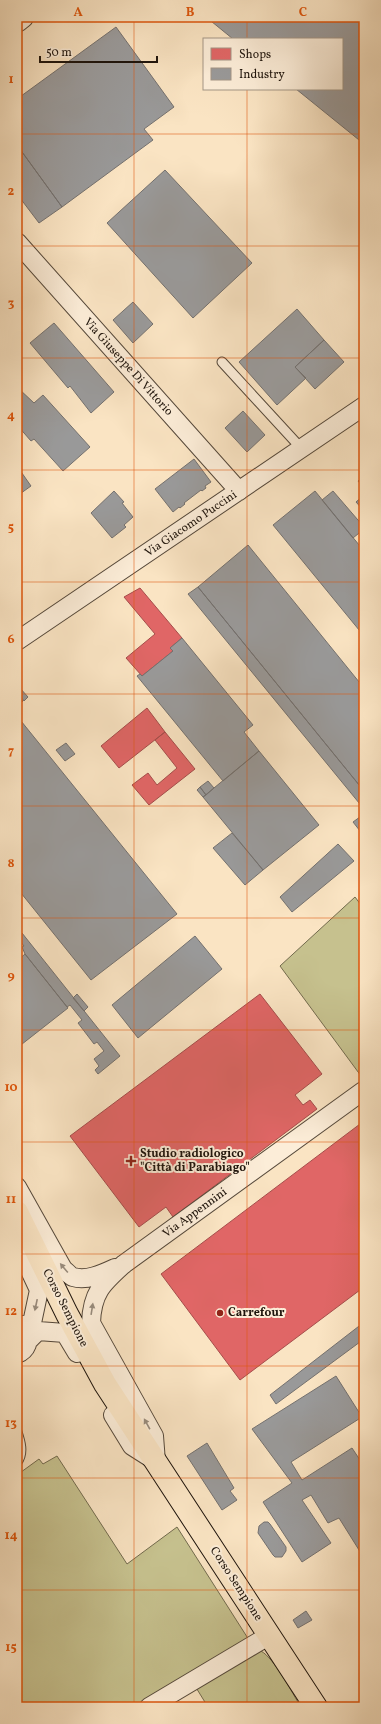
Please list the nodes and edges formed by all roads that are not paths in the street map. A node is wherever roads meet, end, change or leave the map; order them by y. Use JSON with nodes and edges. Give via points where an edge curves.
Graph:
{"nodes":[{"id":1,"x":22,"y":17,"type":"edge"},
{"id":2,"x":17,"y":21,"type":"edge"},
{"id":3,"x":17,"y":242,"type":"edge"},
{"id":4,"x":222,"y":362,"type":"dead end"},
{"id":5,"x":364,"y":406,"type":"edge"},
{"id":6,"x":301,"y":448,"type":"junction"},
{"id":7,"x":239,"y":491,"type":"junction"},
{"id":8,"x":17,"y":641,"type":"edge"},
{"id":9,"x":363,"y":1091,"type":"edge"},
{"id":10,"x":17,"y":1187,"type":"edge"},
{"id":11,"x":17,"y":1212,"type":"edge"},
{"id":12,"x":17,"y":1244,"type":"edge"},
{"id":13,"x":124,"y":1264,"type":"junction"},
{"id":14,"x":20,"y":1337,"type":"edge"},
{"id":15,"x":17,"y":1432,"type":"edge"},
{"id":16,"x":17,"y":1462,"type":"edge"},
{"id":17,"x":156,"y":1462,"type":"junction"},
{"id":18,"x":270,"y":1635,"type":"junction"},
{"id":19,"x":149,"y":1707,"type":"edge"},
{"id":20,"x":316,"y":1707,"type":"edge"}],
"edges":[{"from":1,"to":2,"type":"street"},
{"from":3,"to":7,"type":"street","name":"Via Giuseppe Di Vittorio"},
{"from":4,"to":6,"type":"lane"},
{"from":5,"to":6,"type":"street","name":"Via Giacomo Puccini"},
{"from":6,"to":7,"type":"street","name":"Via Giacomo Puccini"},
{"from":7,"to":8,"type":"street","name":"Via Giacomo Puccini"},
{"from":9,"to":13,"type":"street","name":"Via Appennini"},
{"from":13,"to":10,"type":"street","name":"Via Appennini","one_way":true,"via":[[100,1275],[72,1277],[63,1269]]},
{"from":11,"to":17,"type":"main road","name":"Corso Sempione","via":[[105,1384]]},
{"from":12,"to":14,"type":"street","name":"Corso Sempione","one_way":true,"via":[[39,1290],[32,1323]]},
{"from":17,"to":13,"type":"street","name":"Via Appennini","one_way":true,"via":[[154,1436],[91,1323],[95,1296],[103,1282]]},
{"from":14,"to":17,"type":"street","name":"Corso Sempione","via":[[38,1331],[65,1333],[132,1446]]},
{"from":15,"to":16,"type":"lane","via":[[21,1450]]},
{"from":17,"to":18,"type":"main road","name":"Corso Sempione"},
{"from":18,"to":19,"type":"street"},
{"from":18,"to":20,"type":"main road","name":"Corso Sempione"}]}
